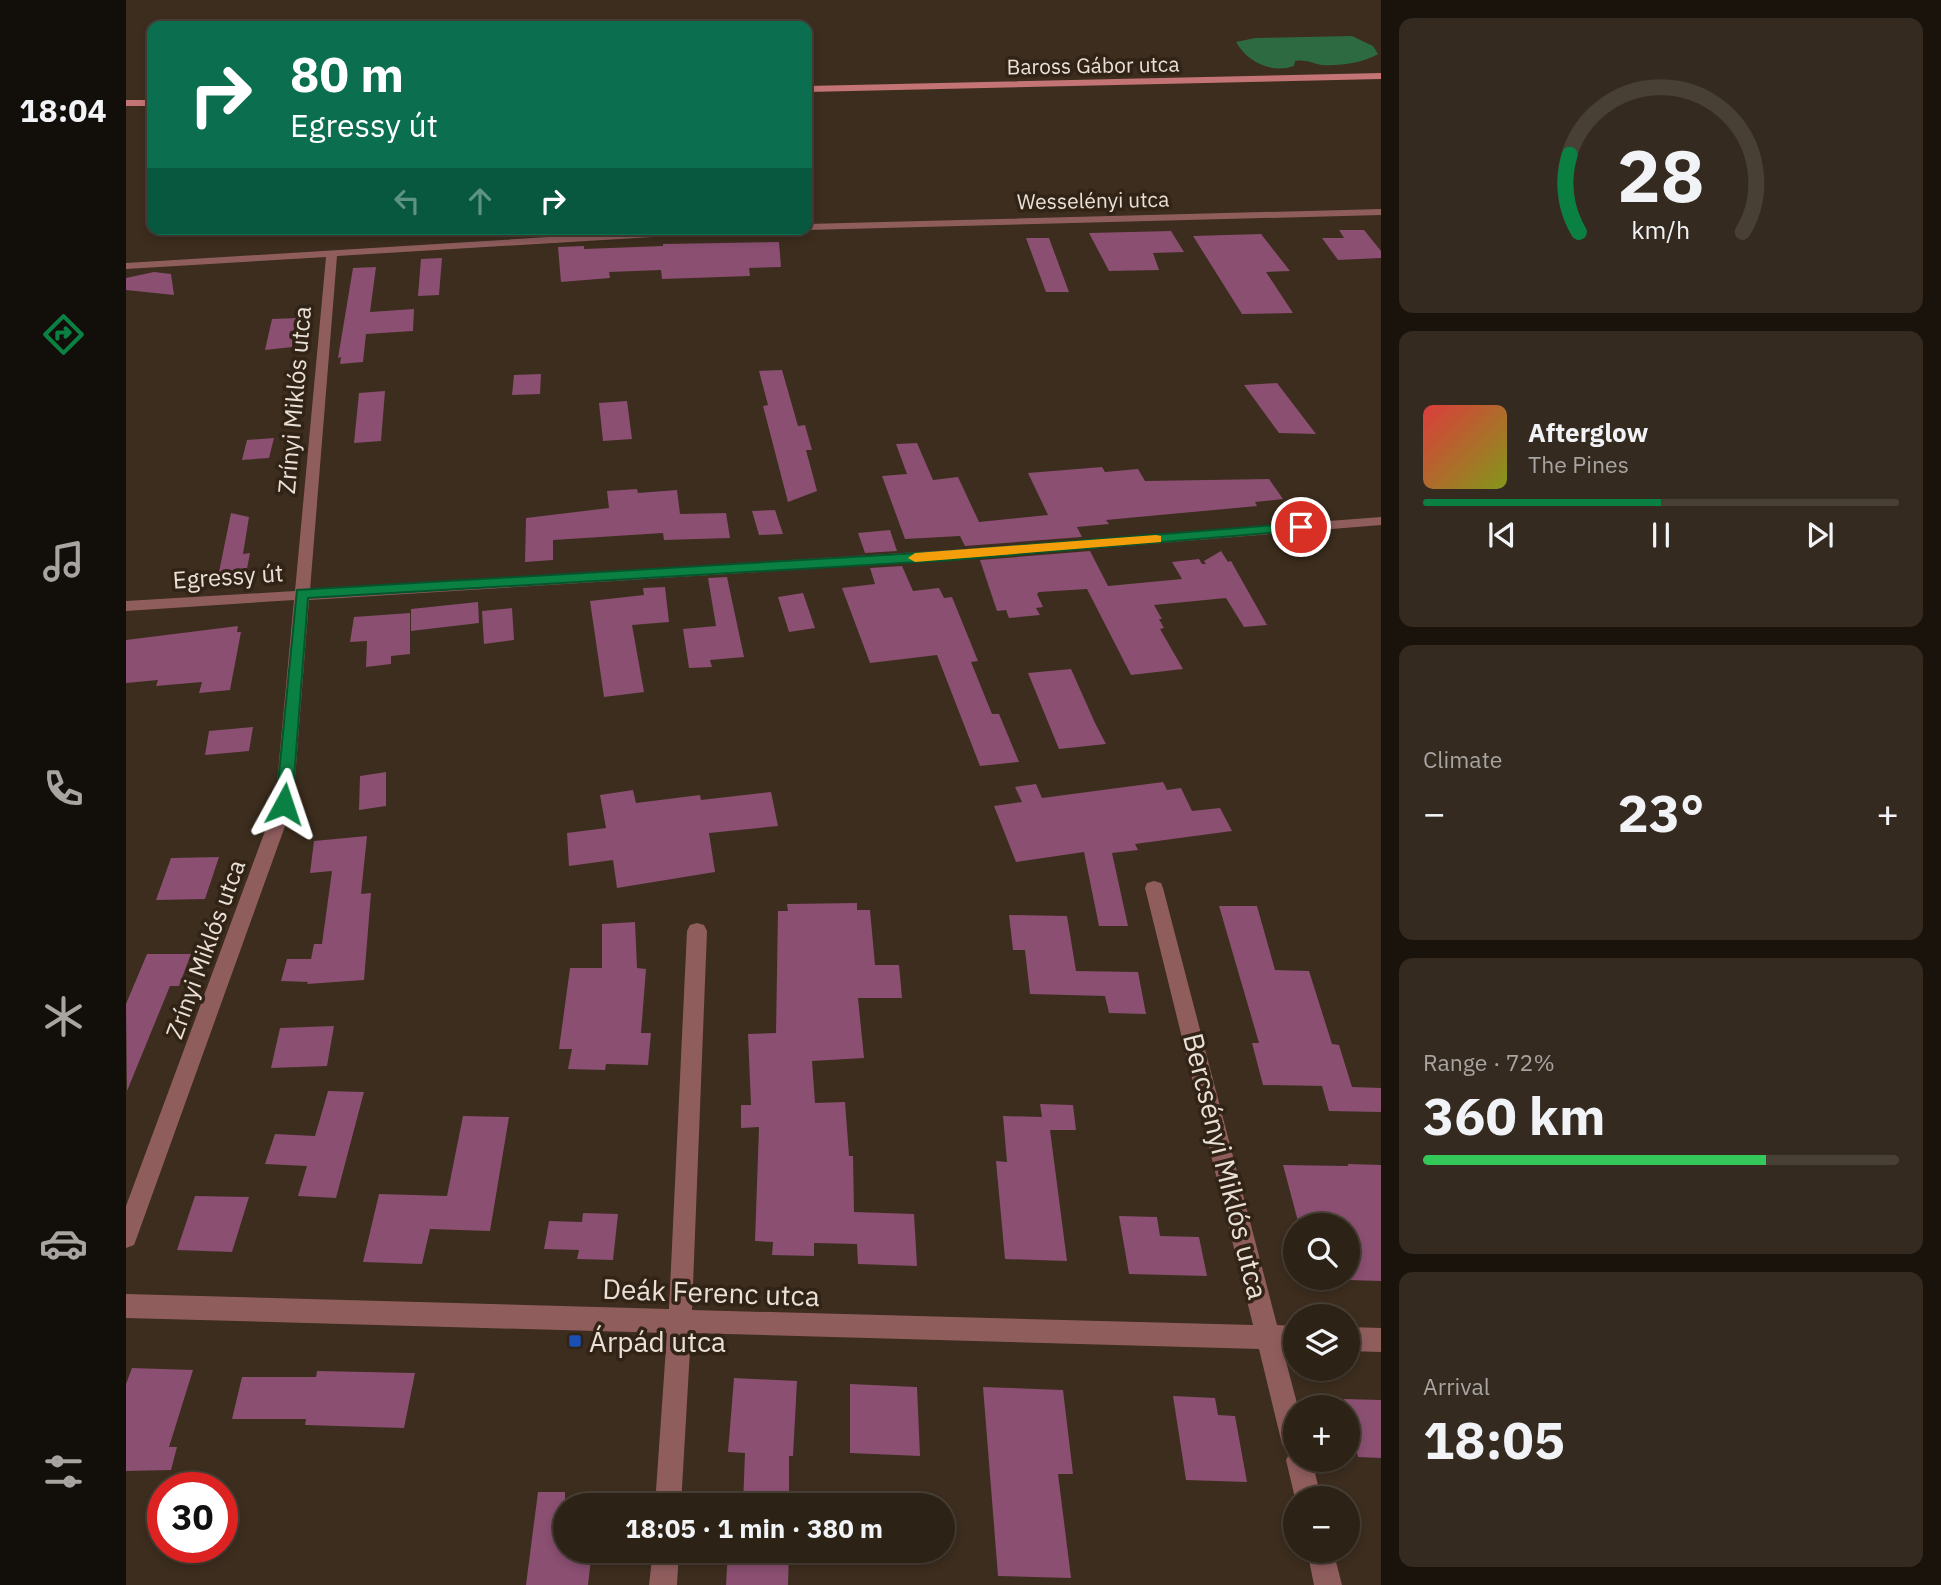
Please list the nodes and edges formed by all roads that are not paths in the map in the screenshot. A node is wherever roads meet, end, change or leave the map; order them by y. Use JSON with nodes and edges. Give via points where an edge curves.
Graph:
{"nodes":[{"id":1,"x":1381,"y":76,"type":"edge"},
{"id":2,"x":812,"y":89,"type":"edge"},
{"id":3,"x":126,"y":103,"type":"edge"},
{"id":4,"x":147,"y":103,"type":"edge"},
{"id":5,"x":1381,"y":212,"type":"edge"},
{"id":6,"x":812,"y":227,"type":"edge"},
{"id":7,"x":631,"y":235,"type":"edge"},
{"id":8,"x":332,"y":252,"type":"junction"},
{"id":9,"x":126,"y":266,"type":"edge"},
{"id":10,"x":1381,"y":521,"type":"edge"},
{"id":11,"x":302,"y":594,"type":"junction"},
{"id":12,"x":126,"y":606,"type":"edge"},
{"id":13,"x":1154,"y":888,"type":"dead end"},
{"id":14,"x":697,"y":931,"type":"dead end"},
{"id":15,"x":126,"y":1237,"type":"edge"},
{"id":16,"x":126,"y":1306,"type":"edge"},
{"id":17,"x":680,"y":1321,"type":"junction"},
{"id":18,"x":1270,"y":1337,"type":"junction"},
{"id":19,"x":1283,"y":1338,"type":"edge"},
{"id":20,"x":1360,"y":1339,"type":"edge"},
{"id":21,"x":1381,"y":1340,"type":"edge"},
{"id":22,"x":1284,"y":1395,"type":"edge"},
{"id":23,"x":669,"y":1493,"type":"edge"},
{"id":24,"x":665,"y":1563,"type":"edge"},
{"id":25,"x":1323,"y":1563,"type":"edge"},
{"id":26,"x":663,"y":1585,"type":"edge"},
{"id":27,"x":1328,"y":1585,"type":"edge"}],
"edges":[{"from":1,"to":2,"type":"street","name":"Baross Gábor utca"},
{"from":3,"to":4,"type":"street"},
{"from":5,"to":6,"type":"street","name":"Wesselényi utca"},
{"from":7,"to":8,"type":"street"},
{"from":8,"to":9,"type":"street"},
{"from":8,"to":11,"type":"street","name":"Zrínyi Miklós utca"},
{"from":10,"to":11,"type":"street","name":"Egressy út","via":[[952,555]]},
{"from":11,"to":12,"type":"street","name":"Egressy út"},
{"from":11,"to":15,"type":"street","name":"Zrínyi Miklós utca","via":[[284,804]]},
{"from":13,"to":18,"type":"street","name":"Bercsényi Miklós utca"},
{"from":14,"to":17,"type":"street"},
{"from":16,"to":17,"type":"street","name":"Deák Ferenc utca"},
{"from":17,"to":18,"type":"street","name":"Deák Ferenc utca"},
{"from":17,"to":23,"type":"street"},
{"from":18,"to":19,"type":"street","name":"Deák Ferenc utca"},
{"from":18,"to":22,"type":"street","name":"Bercsényi Miklós utca"},
{"from":20,"to":21,"type":"street"},
{"from":24,"to":26,"type":"street"},
{"from":25,"to":27,"type":"street"}]}
